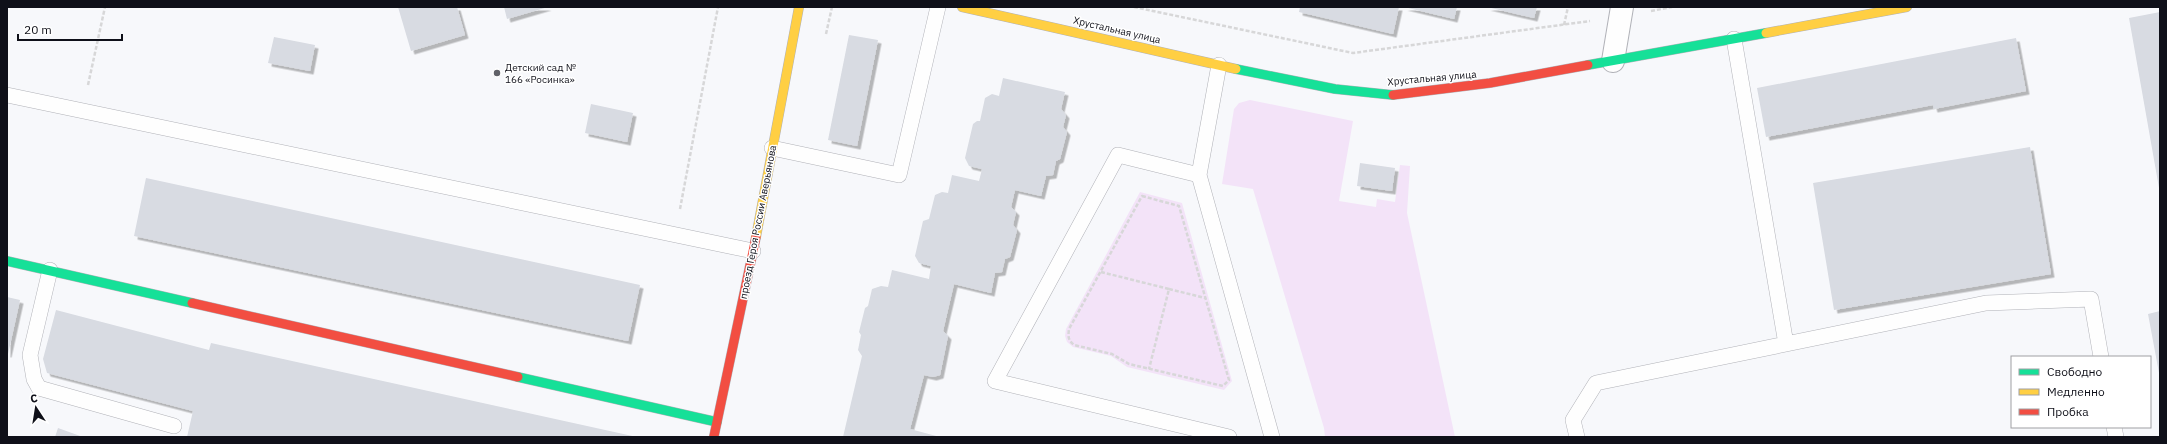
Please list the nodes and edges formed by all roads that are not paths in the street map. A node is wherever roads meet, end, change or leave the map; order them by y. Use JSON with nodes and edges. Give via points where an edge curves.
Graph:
{"nodes":[{"id":1,"x":799,"y":7,"type":"edge"},
{"id":2,"x":938,"y":7,"type":"edge"},
{"id":3,"x":962,"y":7,"type":"edge"},
{"id":4,"x":1622,"y":7,"type":"edge"},
{"id":5,"x":1906,"y":7,"type":"edge"},
{"id":6,"x":1734,"y":39,"type":"junction"},
{"id":7,"x":1613,"y":61,"type":"junction"},
{"id":8,"x":1219,"y":65,"type":"junction"},
{"id":9,"x":7,"y":95,"type":"edge"},
{"id":10,"x":772,"y":148,"type":"junction"},
{"id":11,"x":1199,"y":175,"type":"junction"},
{"id":12,"x":752,"y":251,"type":"junction"},
{"id":13,"x":7,"y":261,"type":"edge"},
{"id":14,"x":50,"y":270,"type":"junction"},
{"id":15,"x":1786,"y":344,"type":"junction"},
{"id":16,"x":2101,"y":356,"type":"edge"},
{"id":17,"x":717,"y":422,"type":"junction"},
{"id":18,"x":174,"y":426,"type":"dead end"},
{"id":19,"x":714,"y":437,"type":"edge"},
{"id":20,"x":1229,"y":437,"type":"edge"},
{"id":21,"x":1272,"y":437,"type":"edge"},
{"id":22,"x":1577,"y":437,"type":"edge"}],
"edges":[{"from":1,"to":10,"type":"street","name":"проезд Героя России Аверьянова"},
{"from":2,"to":10,"type":"lane","via":[[899,175]]},
{"from":3,"to":8,"type":"street","name":"Хрустальная улица"},
{"from":4,"to":7,"type":"street"},
{"from":5,"to":6,"type":"street","name":"Хрустальная улица"},
{"from":6,"to":7,"type":"street","name":"Хрустальная улица"},
{"from":6,"to":15,"type":"lane"},
{"from":7,"to":8,"type":"street","name":"Хрустальная улица","via":[[1490,83],[1396,94],[1335,89]]},
{"from":8,"to":11,"type":"lane"},
{"from":9,"to":12,"type":"lane"},
{"from":10,"to":12,"type":"street","name":"проезд Героя России Аверьянова"},
{"from":11,"to":20,"type":"lane","via":[[1118,155],[995,381]]},
{"from":11,"to":21,"type":"lane"},
{"from":12,"to":17,"type":"street","name":"проезд Героя России Аверьянова"},
{"from":13,"to":14,"type":"street"},
{"from":14,"to":17,"type":"street"},
{"from":14,"to":18,"type":"lane","via":[[30,355],[34,379],[39,388]]},
{"from":15,"to":16,"type":"lane","via":[[1986,303],[2091,299]]},
{"from":15,"to":22,"type":"lane","via":[[1596,383],[1573,420]]},
{"from":17,"to":19,"type":"street","name":"проезд Героя России Аверьянова"}]}
